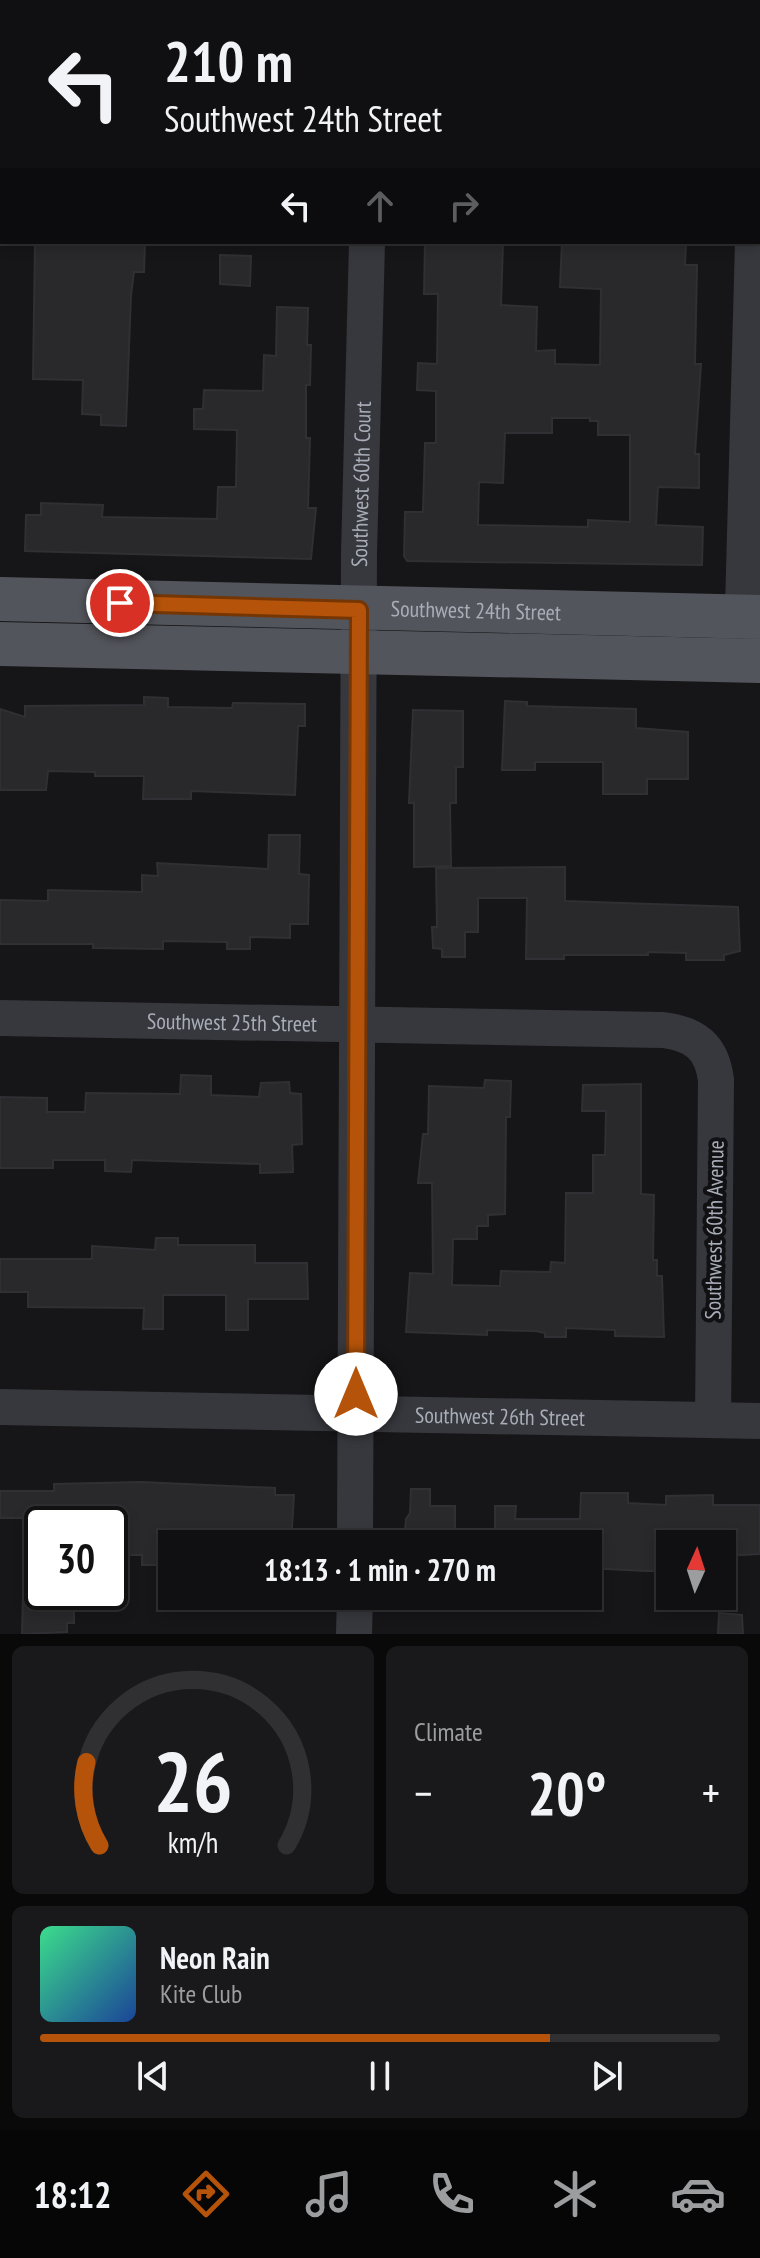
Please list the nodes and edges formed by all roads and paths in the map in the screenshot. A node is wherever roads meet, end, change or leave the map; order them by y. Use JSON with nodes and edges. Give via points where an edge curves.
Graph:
{"nodes":[{"id":1,"x":367,"y":244,"type":"edge"},
{"id":2,"x":753,"y":244,"type":"edge"},
{"id":3,"x":0,"y":599,"type":"edge"},
{"id":4,"x":359,"y":610,"type":"junction"},
{"id":5,"x":752,"y":617,"type":"edge"},
{"id":6,"x":0,"y":644,"type":"edge"},
{"id":7,"x":360,"y":652,"type":"junction"},
{"id":8,"x":751,"y":661,"type":"edge"},
{"id":9,"x":0,"y":1018,"type":"edge"},
{"id":10,"x":358,"y":1025,"type":"junction"},
{"id":11,"x":701,"y":1043,"type":"joint"},
{"id":12,"x":0,"y":1407,"type":"edge"},
{"id":13,"x":356,"y":1414,"type":"junction"},
{"id":14,"x":713,"y":1420,"type":"junction"},
{"id":15,"x":760,"y":1421,"type":"edge"},
{"id":16,"x":355,"y":1530,"type":"edge"},
{"id":17,"x":355,"y":1610,"type":"edge"},
{"id":18,"x":354,"y":1634,"type":"edge"}],
"edges":[{"from":1,"to":4,"type":"street","name":"Southwest 60th Court"},
{"from":2,"to":5,"type":"street"},
{"from":3,"to":4,"type":"main road","name":"Southwest 24th Street"},
{"from":4,"to":5,"type":"main road","name":"Southwest 24th Street"},
{"from":4,"to":7,"type":"street","name":"Southwest 60th Court"},
{"from":5,"to":8,"type":"street"},
{"from":6,"to":7,"type":"main road","name":"Southwest 24th Street"},
{"from":7,"to":8,"type":"main road","name":"Southwest 24th Street"},
{"from":7,"to":10,"type":"street","name":"Southwest 60th Court"},
{"from":9,"to":10,"type":"street","name":"Southwest 25th Street"},
{"from":10,"to":11,"type":"street","name":"Southwest 25th Street","via":[[663,1030]]},
{"from":10,"to":13,"type":"street","name":"Southwest 60th Court"},
{"from":11,"to":14,"type":"street","name":"Southwest 60th Avenue","via":[[712,1059],[716,1080]]},
{"from":12,"to":13,"type":"street","name":"Southwest 26th Street"},
{"from":13,"to":14,"type":"street","name":"Southwest 26th Street"},
{"from":13,"to":16,"type":"street","name":"Southwest 60th Court"},
{"from":14,"to":15,"type":"street","name":"Southwest 26th Street"},
{"from":17,"to":18,"type":"street"}]}
